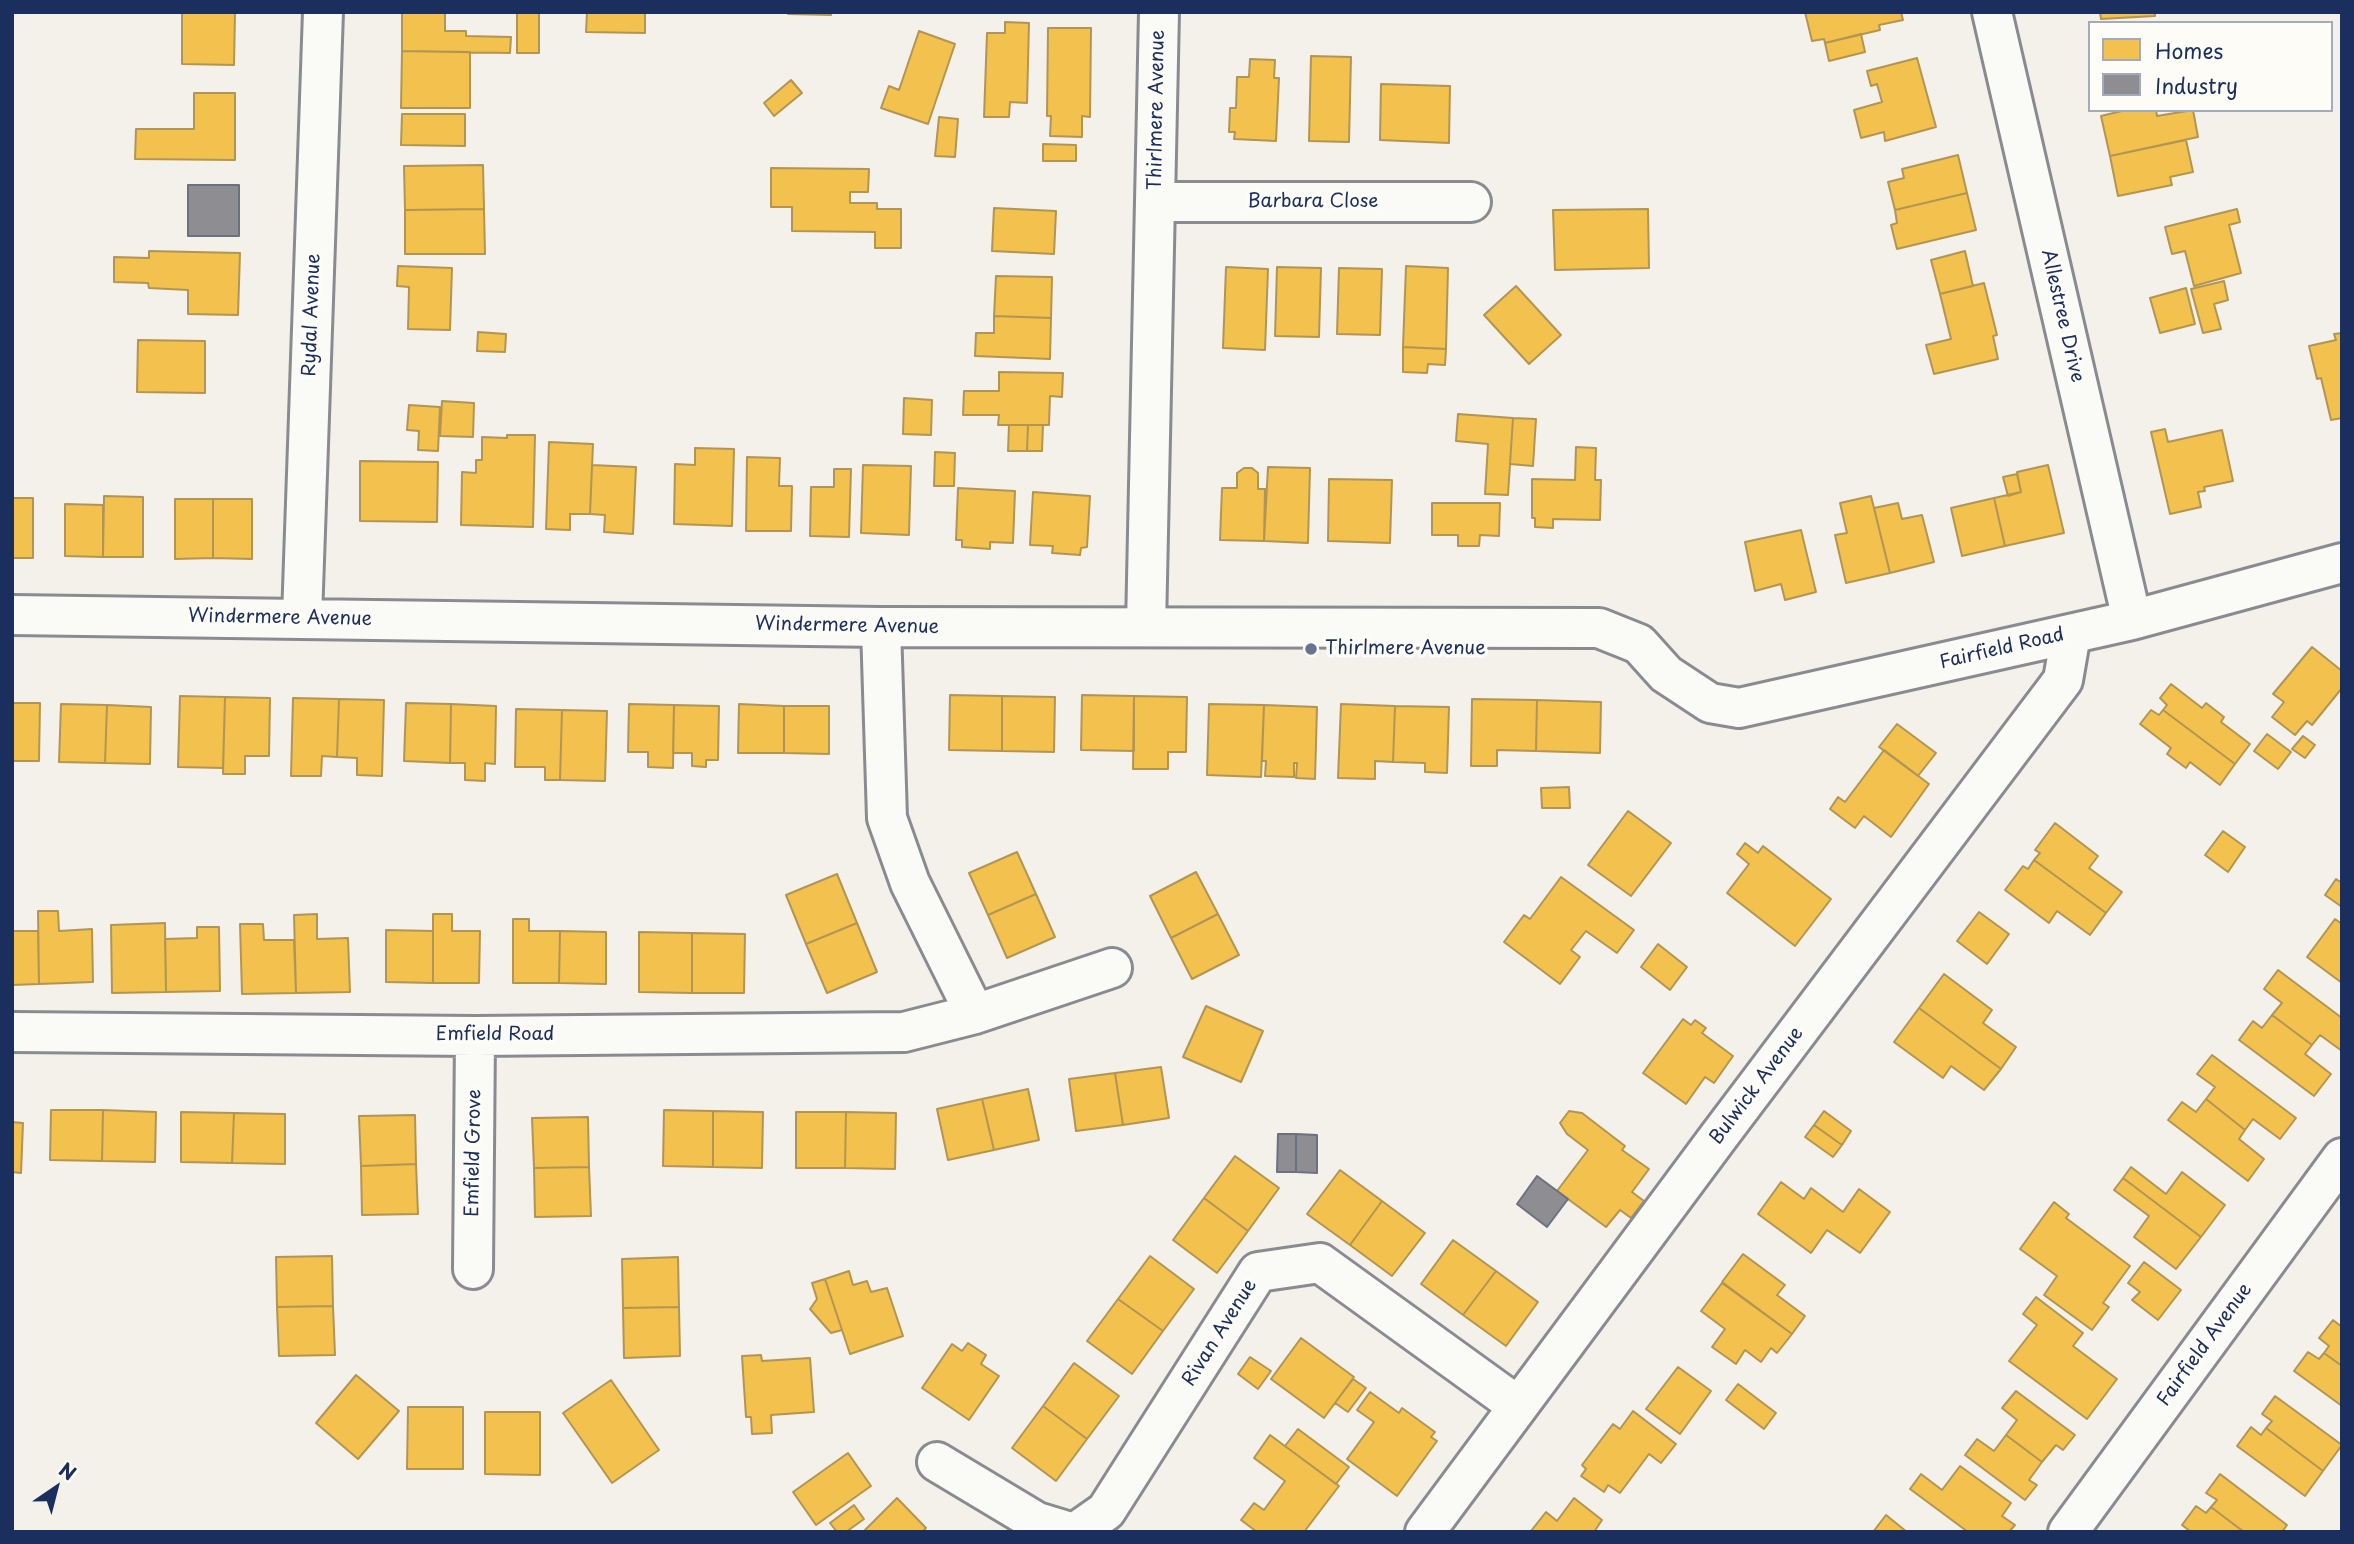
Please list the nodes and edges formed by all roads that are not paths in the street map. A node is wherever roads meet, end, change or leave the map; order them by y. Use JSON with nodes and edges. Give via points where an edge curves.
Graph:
{"nodes":[{"id":1,"x":323,"y":12,"type":"edge"},
{"id":2,"x":1159,"y":12,"type":"edge"},
{"id":3,"x":1992,"y":12,"type":"edge"},
{"id":4,"x":1155,"y":202,"type":"junction"},
{"id":5,"x":1471,"y":202,"type":"dead end"},
{"id":6,"x":2342,"y":563,"type":"edge"},
{"id":7,"x":12,"y":615,"type":"edge"},
{"id":8,"x":302,"y":618,"type":"junction"},
{"id":9,"x":2132,"y":620,"type":"junction"},
{"id":10,"x":881,"y":627,"type":"junction"},
{"id":11,"x":1146,"y":627,"type":"junction"},
{"id":12,"x":2071,"y":634,"type":"junction"},
{"id":13,"x":1666,"y":674,"type":"joint"},
{"id":14,"x":1112,"y":968,"type":"dead end"},
{"id":15,"x":975,"y":1014,"type":"junction"},
{"id":16,"x":12,"y":1032,"type":"edge"},
{"id":17,"x":475,"y":1036,"type":"junction"},
{"id":18,"x":2342,"y":1158,"type":"edge"},
{"id":19,"x":473,"y":1269,"type":"dead end"},
{"id":20,"x":1518,"y":1406,"type":"junction"},
{"id":21,"x":937,"y":1462,"type":"dead end"},
{"id":22,"x":1084,"y":1525,"type":"edge"},
{"id":23,"x":1425,"y":1532,"type":"edge"},
{"id":24,"x":2068,"y":1532,"type":"edge"}],
"edges":[{"from":1,"to":8,"type":"street","name":"Rydal Avenue"},
{"from":2,"to":4,"type":"street","name":"Thirlmere Avenue"},
{"from":3,"to":9,"type":"street","name":"Allestree Drive"},
{"from":4,"to":5,"type":"street","name":"Barbara Close"},
{"from":4,"to":11,"type":"street","name":"Thirlmere Avenue"},
{"from":6,"to":9,"type":"street","name":"Fairfield Road"},
{"from":7,"to":8,"type":"street","name":"Windermere Avenue"},
{"from":8,"to":10,"type":"street","name":"Windermere Avenue"},
{"from":9,"to":12,"type":"street","name":"Fairfield Road"},
{"from":10,"to":11,"type":"street","name":"Windermere Avenue"},
{"from":10,"to":15,"type":"street","via":[[887,818],[910,883]]},
{"from":11,"to":13,"type":"street","name":"Windermere Avenue","via":[[1599,628],[1639,644]]},
{"from":12,"to":13,"type":"street","name":"Fairfield Road","via":[[1739,708],[1710,703]]},
{"from":12,"to":20,"type":"street","name":"Bulwick Avenue","via":[[2063,680]]},
{"from":14,"to":15,"type":"street","name":"Emfield Road"},
{"from":15,"to":17,"type":"street","name":"Emfield Road","via":[[904,1032]]},
{"from":16,"to":17,"type":"street","name":"Emfield Road"},
{"from":17,"to":19,"type":"street","name":"Emfield Grove"},
{"from":18,"to":24,"type":"street","name":"Fairfield Avenue"},
{"from":20,"to":22,"type":"street","name":"Rivan Avenue","via":[[1320,1263],[1258,1272]]},
{"from":20,"to":23,"type":"street","name":"Bulwick Avenue"},
{"from":21,"to":22,"type":"street","via":[[1037,1522]]}]}
